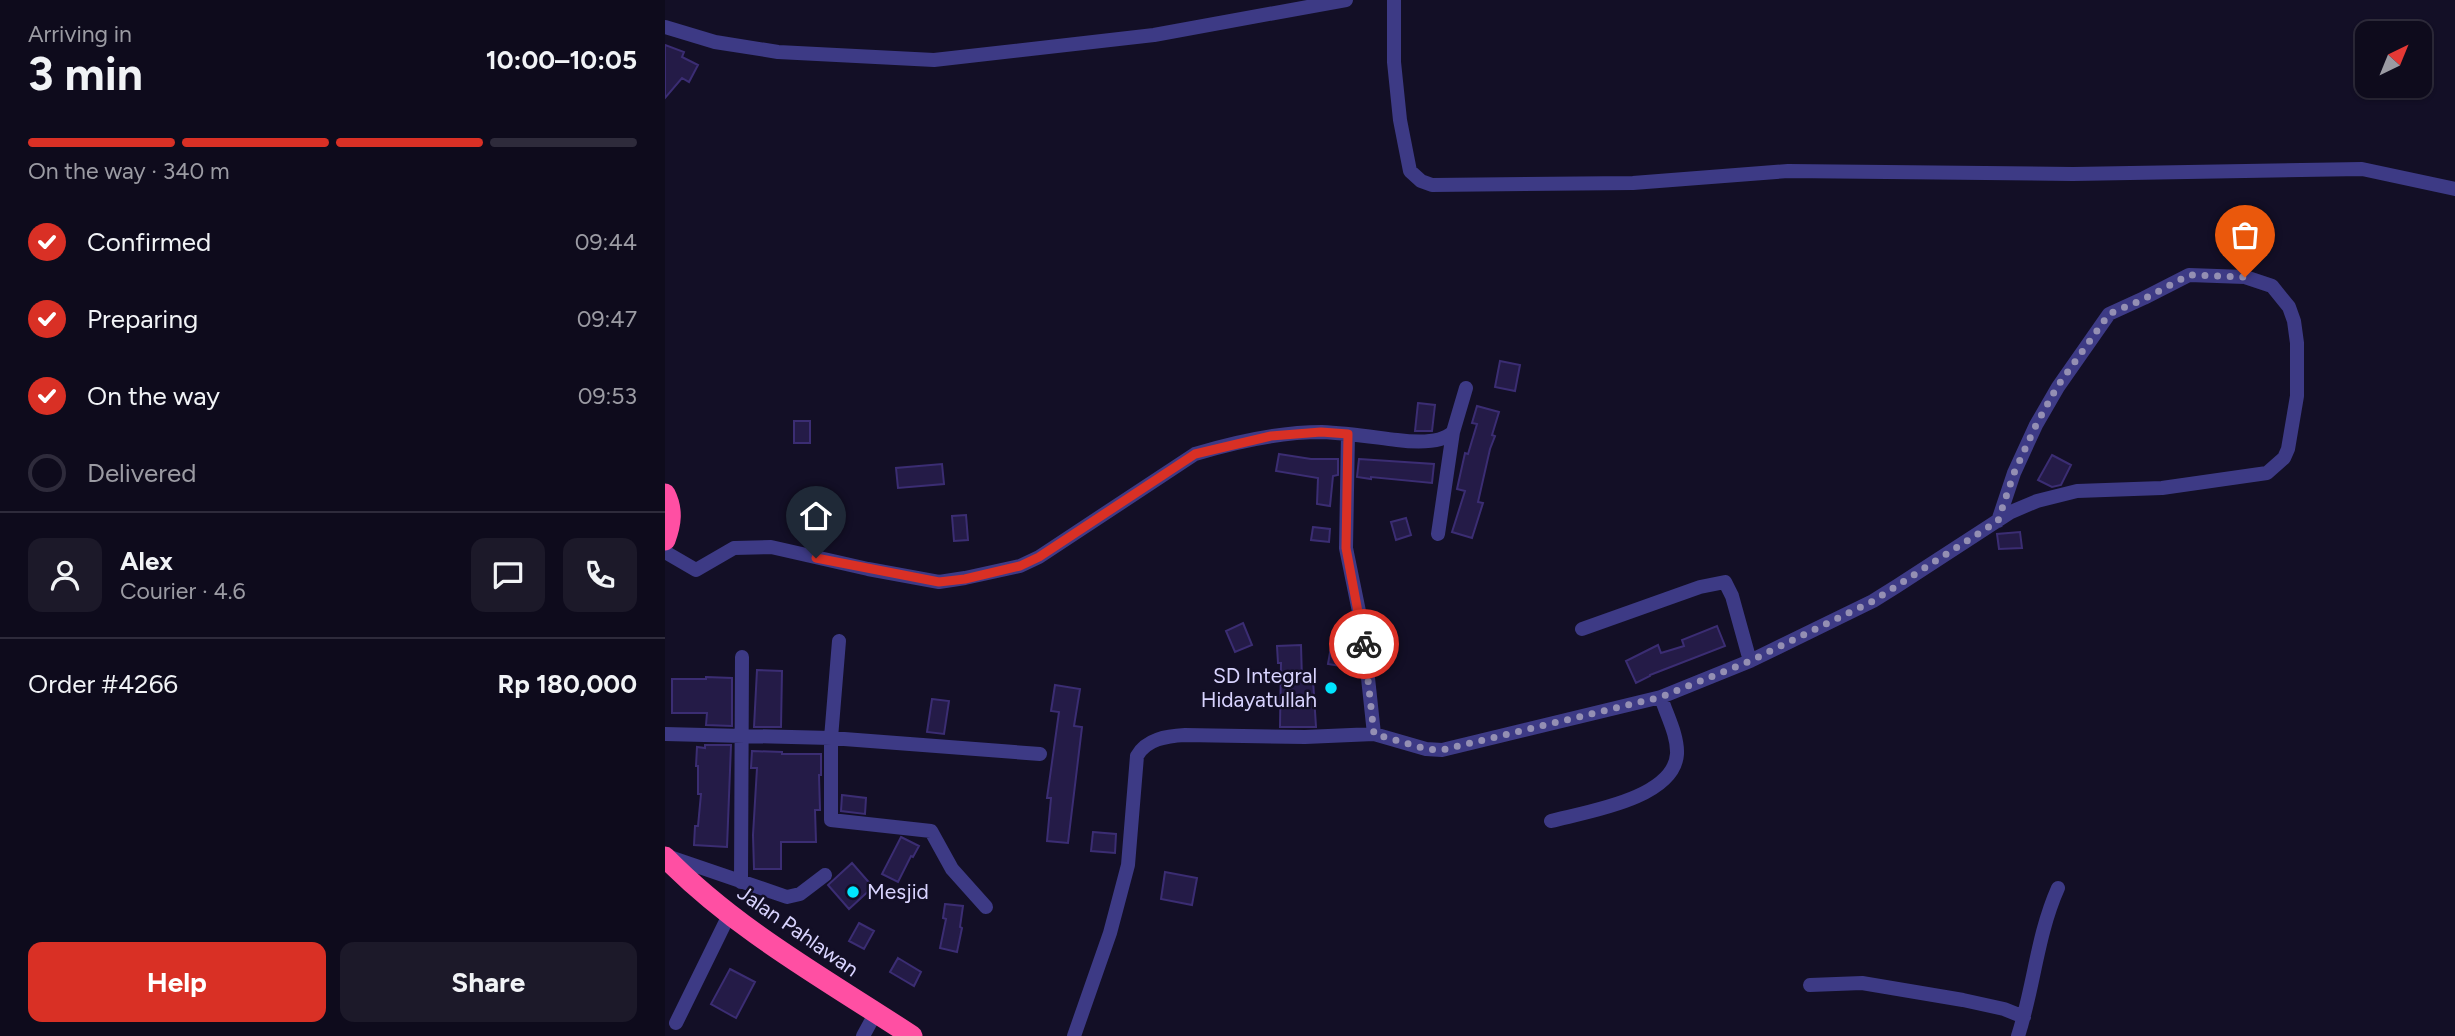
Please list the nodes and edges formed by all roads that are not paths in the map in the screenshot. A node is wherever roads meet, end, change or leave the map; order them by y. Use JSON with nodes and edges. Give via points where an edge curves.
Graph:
{"nodes":[{"id":1,"x":1346,"y":0,"type":"edge"},
{"id":2,"x":1394,"y":0,"type":"edge"},
{"id":3,"x":665,"y":27,"type":"edge"},
{"id":4,"x":2455,"y":189,"type":"edge"},
{"id":5,"x":1466,"y":388,"type":"dead end"},
{"id":6,"x":1453,"y":432,"type":"junction"},
{"id":7,"x":1348,"y":434,"type":"junction"},
{"id":8,"x":665,"y":494,"type":"edge"},
{"id":9,"x":1998,"y":521,"type":"junction"},
{"id":10,"x":1438,"y":534,"type":"dead end"},
{"id":11,"x":665,"y":540,"type":"edge"},
{"id":12,"x":665,"y":552,"type":"edge"},
{"id":13,"x":1582,"y":629,"type":"dead end"},
{"id":14,"x":839,"y":641,"type":"dead end"},
{"id":15,"x":742,"y":657,"type":"dead end"},
{"id":16,"x":1750,"y":661,"type":"junction"},
{"id":17,"x":1661,"y":697,"type":"junction"},
{"id":18,"x":665,"y":734,"type":"edge"},
{"id":19,"x":1374,"y":734,"type":"junction"},
{"id":20,"x":743,"y":737,"type":"junction"},
{"id":21,"x":831,"y":738,"type":"junction"},
{"id":22,"x":1040,"y":754,"type":"dead end"},
{"id":23,"x":1551,"y":821,"type":"dead end"},
{"id":24,"x":665,"y":856,"type":"edge"},
{"id":25,"x":825,"y":875,"type":"dead end"},
{"id":26,"x":741,"y":881,"type":"junction"},
{"id":27,"x":2058,"y":888,"type":"dead end"},
{"id":28,"x":986,"y":907,"type":"dead end"},
{"id":29,"x":729,"y":915,"type":"junction"},
{"id":30,"x":1810,"y":985,"type":"dead end"},
{"id":31,"x":875,"y":1014,"type":"junction"},
{"id":32,"x":2024,"y":1017,"type":"junction"},
{"id":33,"x":676,"y":1023,"type":"dead end"},
{"id":34,"x":898,"y":1032,"type":"edge"},
{"id":35,"x":863,"y":1036,"type":"edge"},
{"id":36,"x":1073,"y":1036,"type":"edge"},
{"id":37,"x":2018,"y":1036,"type":"edge"}],
"edges":[{"from":1,"to":3,"type":"street","via":[[1154,35],[934,60],[778,52],[715,42]]},
{"from":2,"to":4,"type":"street","via":[[1394,62],[1402,133],[1411,171],[1432,185],[1633,183],[1788,171],[2073,174],[2362,169]]},
{"from":5,"to":6,"type":"street"},
{"from":6,"to":7,"type":"street","via":[[1415,442]]},
{"from":6,"to":10,"type":"street"},
{"from":7,"to":12,"type":"street","via":[[1271,436],[1195,454],[1039,557],[965,579],[939,582],[771,547],[734,548],[696,570]]},
{"from":7,"to":19,"type":"street","via":[[1346,548],[1363,631]]},
{"from":8,"to":11,"type":"highway","via":[[671,517]]},
{"from":9,"to":9,"type":"street","via":[[2036,425],[2109,314],[2189,275],[2245,277],[2272,286],[2288,307],[2297,342],[2297,396],[2288,449],[2272,469],[2256,476],[2162,488],[2077,491],[2037,501]]},
{"from":9,"to":16,"type":"street","via":[[1873,601]]},
{"from":13,"to":16,"type":"street","via":[[1725,582]]},
{"from":14,"to":21,"type":"street"},
{"from":15,"to":20,"type":"street"},
{"from":16,"to":17,"type":"street"},
{"from":17,"to":19,"type":"street","via":[[1442,750]]},
{"from":17,"to":23,"type":"street","via":[[1677,756],[1664,779],[1625,802]]},
{"from":18,"to":20,"type":"street"},
{"from":19,"to":36,"type":"street","via":[[1185,735],[1147,743],[1141,749],[1128,865],[1110,933]]},
{"from":20,"to":21,"type":"street"},
{"from":20,"to":26,"type":"street"},
{"from":21,"to":22,"type":"street"},
{"from":21,"to":28,"type":"street","via":[[831,820],[931,831],[952,869]]},
{"from":24,"to":26,"type":"street"},
{"from":24,"to":29,"type":"highway","name":"Jalan Pahlawan"},
{"from":25,"to":26,"type":"street","via":[[793,897]]},
{"from":27,"to":32,"type":"street","via":[[2046,915]]},
{"from":29,"to":31,"type":"highway","name":"Jalan Pahlawan"},
{"from":29,"to":33,"type":"street"},
{"from":30,"to":32,"type":"street","via":[[1862,983],[1963,1000]]},
{"from":31,"to":34,"type":"highway","name":"Jalan Pahlawan"},
{"from":31,"to":35,"type":"street"},
{"from":32,"to":37,"type":"street"}]}
